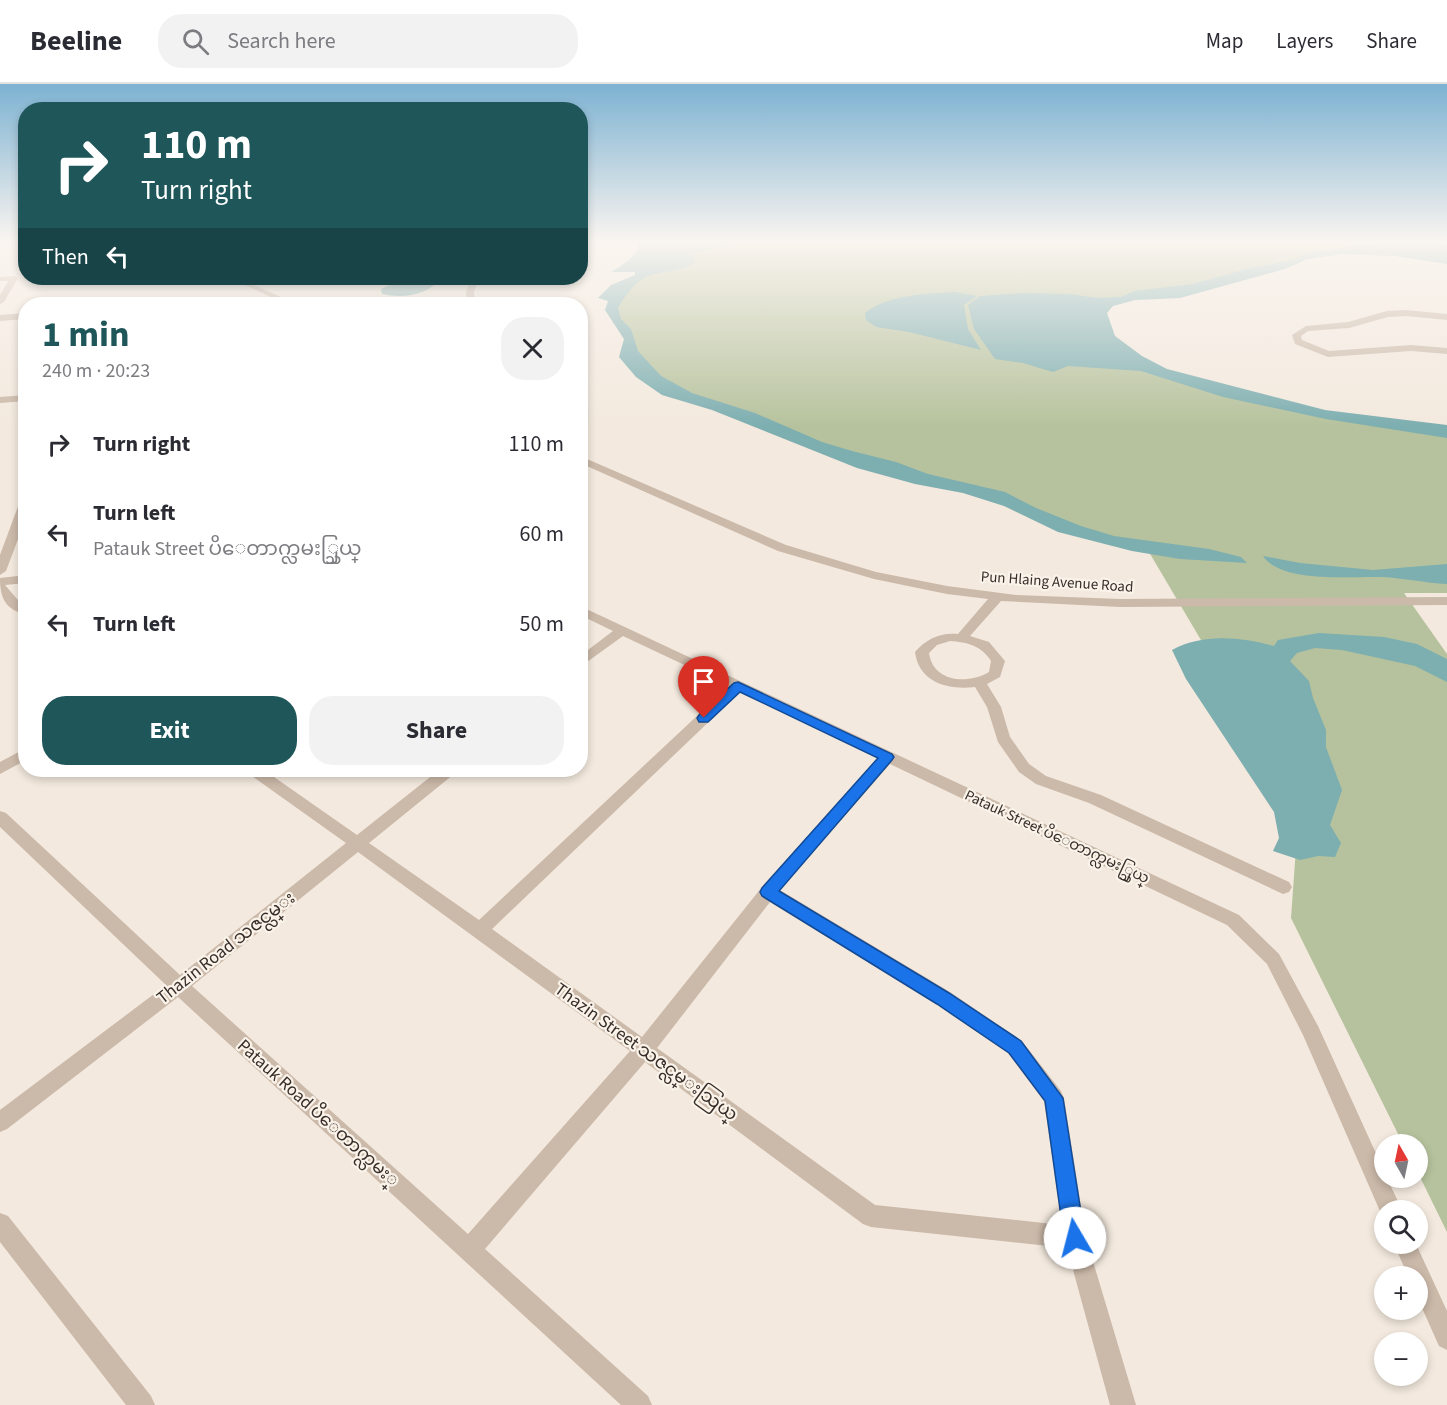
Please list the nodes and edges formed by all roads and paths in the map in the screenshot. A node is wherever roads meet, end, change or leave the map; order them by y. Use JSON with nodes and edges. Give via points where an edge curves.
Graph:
{"nodes":[{"id":1,"x":18,"y":317,"type":"edge"},
{"id":2,"x":1447,"y":317,"type":"edge"},
{"id":3,"x":0,"y":318,"type":"edge"},
{"id":4,"x":1447,"y":351,"type":"edge"},
{"id":5,"x":18,"y":399,"type":"edge"},
{"id":6,"x":0,"y":400,"type":"edge"},
{"id":7,"x":588,"y":463,"type":"edge"},
{"id":8,"x":18,"y":523,"type":"edge"},
{"id":9,"x":0,"y":571,"type":"edge"},
{"id":10,"x":18,"y":580,"type":"edge"},
{"id":11,"x":0,"y":582,"type":"edge"},
{"id":12,"x":0,"y":587,"type":"edge"},
{"id":13,"x":998,"y":596,"type":"junction"},
{"id":14,"x":1447,"y":601,"type":"edge"},
{"id":15,"x":18,"y":606,"type":"edge"},
{"id":16,"x":588,"y":614,"type":"edge"},
{"id":17,"x":622,"y":630,"type":"junction"},
{"id":18,"x":961,"y":638,"type":"junction"},
{"id":19,"x":588,"y":657,"type":"edge"},
{"id":20,"x":980,"y":683,"type":"junction"},
{"id":21,"x":738,"y":686,"type":"junction"},
{"id":22,"x":887,"y":757,"type":"junction"},
{"id":23,"x":18,"y":758,"type":"edge"},
{"id":24,"x":0,"y":769,"type":"edge"},
{"id":25,"x":264,"y":777,"type":"edge"},
{"id":26,"x":440,"y":777,"type":"edge"},
{"id":27,"x":0,"y":817,"type":"edge"},
{"id":28,"x":359,"y":843,"type":"junction"},
{"id":29,"x":1283,"y":887,"type":"dead end"},
{"id":30,"x":768,"y":892,"type":"junction"},
{"id":31,"x":480,"y":930,"type":"junction"},
{"id":32,"x":179,"y":986,"type":"junction"},
{"id":33,"x":643,"y":1050,"type":"junction"},
{"id":34,"x":0,"y":1122,"type":"edge"},
{"id":35,"x":1387,"y":1200,"type":"edge"},
{"id":36,"x":0,"y":1224,"type":"edge"},
{"id":37,"x":1075,"y":1238,"type":"junction"},
{"id":38,"x":469,"y":1250,"type":"junction"},
{"id":39,"x":1409,"y":1254,"type":"edge"},
{"id":40,"x":1447,"y":1338,"type":"edge"},
{"id":41,"x":142,"y":1405,"type":"edge"},
{"id":42,"x":639,"y":1405,"type":"edge"},
{"id":43,"x":1124,"y":1405,"type":"edge"}],
"edges":[{"from":1,"to":3,"type":"street"},
{"from":2,"to":4,"type":"street","via":[[1387,315],[1349,325],[1306,329],[1296,335],[1298,342],[1328,354],[1403,348]]},
{"from":5,"to":6,"type":"street"},
{"from":7,"to":13,"type":"street","name":"Pun Hlaing Avenue Road","via":[[782,548],[874,575]]},
{"from":8,"to":9,"type":"street"},
{"from":10,"to":11,"type":"street"},
{"from":12,"to":15,"type":"street"},
{"from":13,"to":14,"type":"street","name":"Pun Hlaing Avenue Road","via":[[1120,603]]},
{"from":13,"to":18,"type":"street"},
{"from":16,"to":17,"type":"street","name":"Patauk Street ပိေတာက္လမး္သြယ္"},
{"from":17,"to":19,"type":"street"},
{"from":17,"to":21,"type":"street","name":"Patauk Street ပိေတာက္လမး္သြယ္"},
{"from":18,"to":20,"type":"street","via":[[981,644],[998,662],[995,674]]},
{"from":18,"to":20,"type":"street","via":[[932,642],[922,652],[924,666],[947,682]]},
{"from":20,"to":29,"type":"street","via":[[994,707],[1003,738],[1024,768],[1041,780],[1095,799]]},
{"from":21,"to":22,"type":"street","name":"Patauk Street ပိေတာက္လမး္သြယ္"},
{"from":21,"to":31,"type":"street"},
{"from":22,"to":30,"type":"street"},
{"from":22,"to":35,"type":"street","name":"Patauk Street ပိေတာက္လမး္သြယ္","via":[[1233,920],[1273,959],[1311,1032]]},
{"from":23,"to":24,"type":"street"},
{"from":25,"to":28,"type":"street","name":"Thazin Street သဇင္လမ္းသြယ္"},
{"from":26,"to":28,"type":"street","name":"Thazin Road သဇင္လမ္း"},
{"from":27,"to":32,"type":"street","name":"Patauk Road ပိေတာက္လမး္"},
{"from":28,"to":31,"type":"street","name":"Thazin Street သဇင္လမ္းသြယ္"},
{"from":28,"to":32,"type":"street","name":"Thazin Road သဇင္လမ္း"},
{"from":30,"to":33,"type":"street"},
{"from":30,"to":37,"type":"street","via":[[943,998],[1015,1047],[1054,1098]]},
{"from":31,"to":33,"type":"street","name":"Thazin Street သဇင္လမ္းသြယ္"},
{"from":32,"to":34,"type":"street","name":"Thazin Road သဇင္လမ္း"},
{"from":32,"to":38,"type":"street","name":"Patauk Road ပိေတာက္လမး္"},
{"from":33,"to":37,"type":"street","name":"Thazin Street သဇင္လမ္းသြယ္","via":[[871,1216]]},
{"from":33,"to":38,"type":"street"},
{"from":36,"to":41,"type":"street"},
{"from":37,"to":43,"type":"street"},
{"from":38,"to":42,"type":"street","name":"Patauk Road ပိေတာက္လမး္"},
{"from":39,"to":40,"type":"street"}]}
